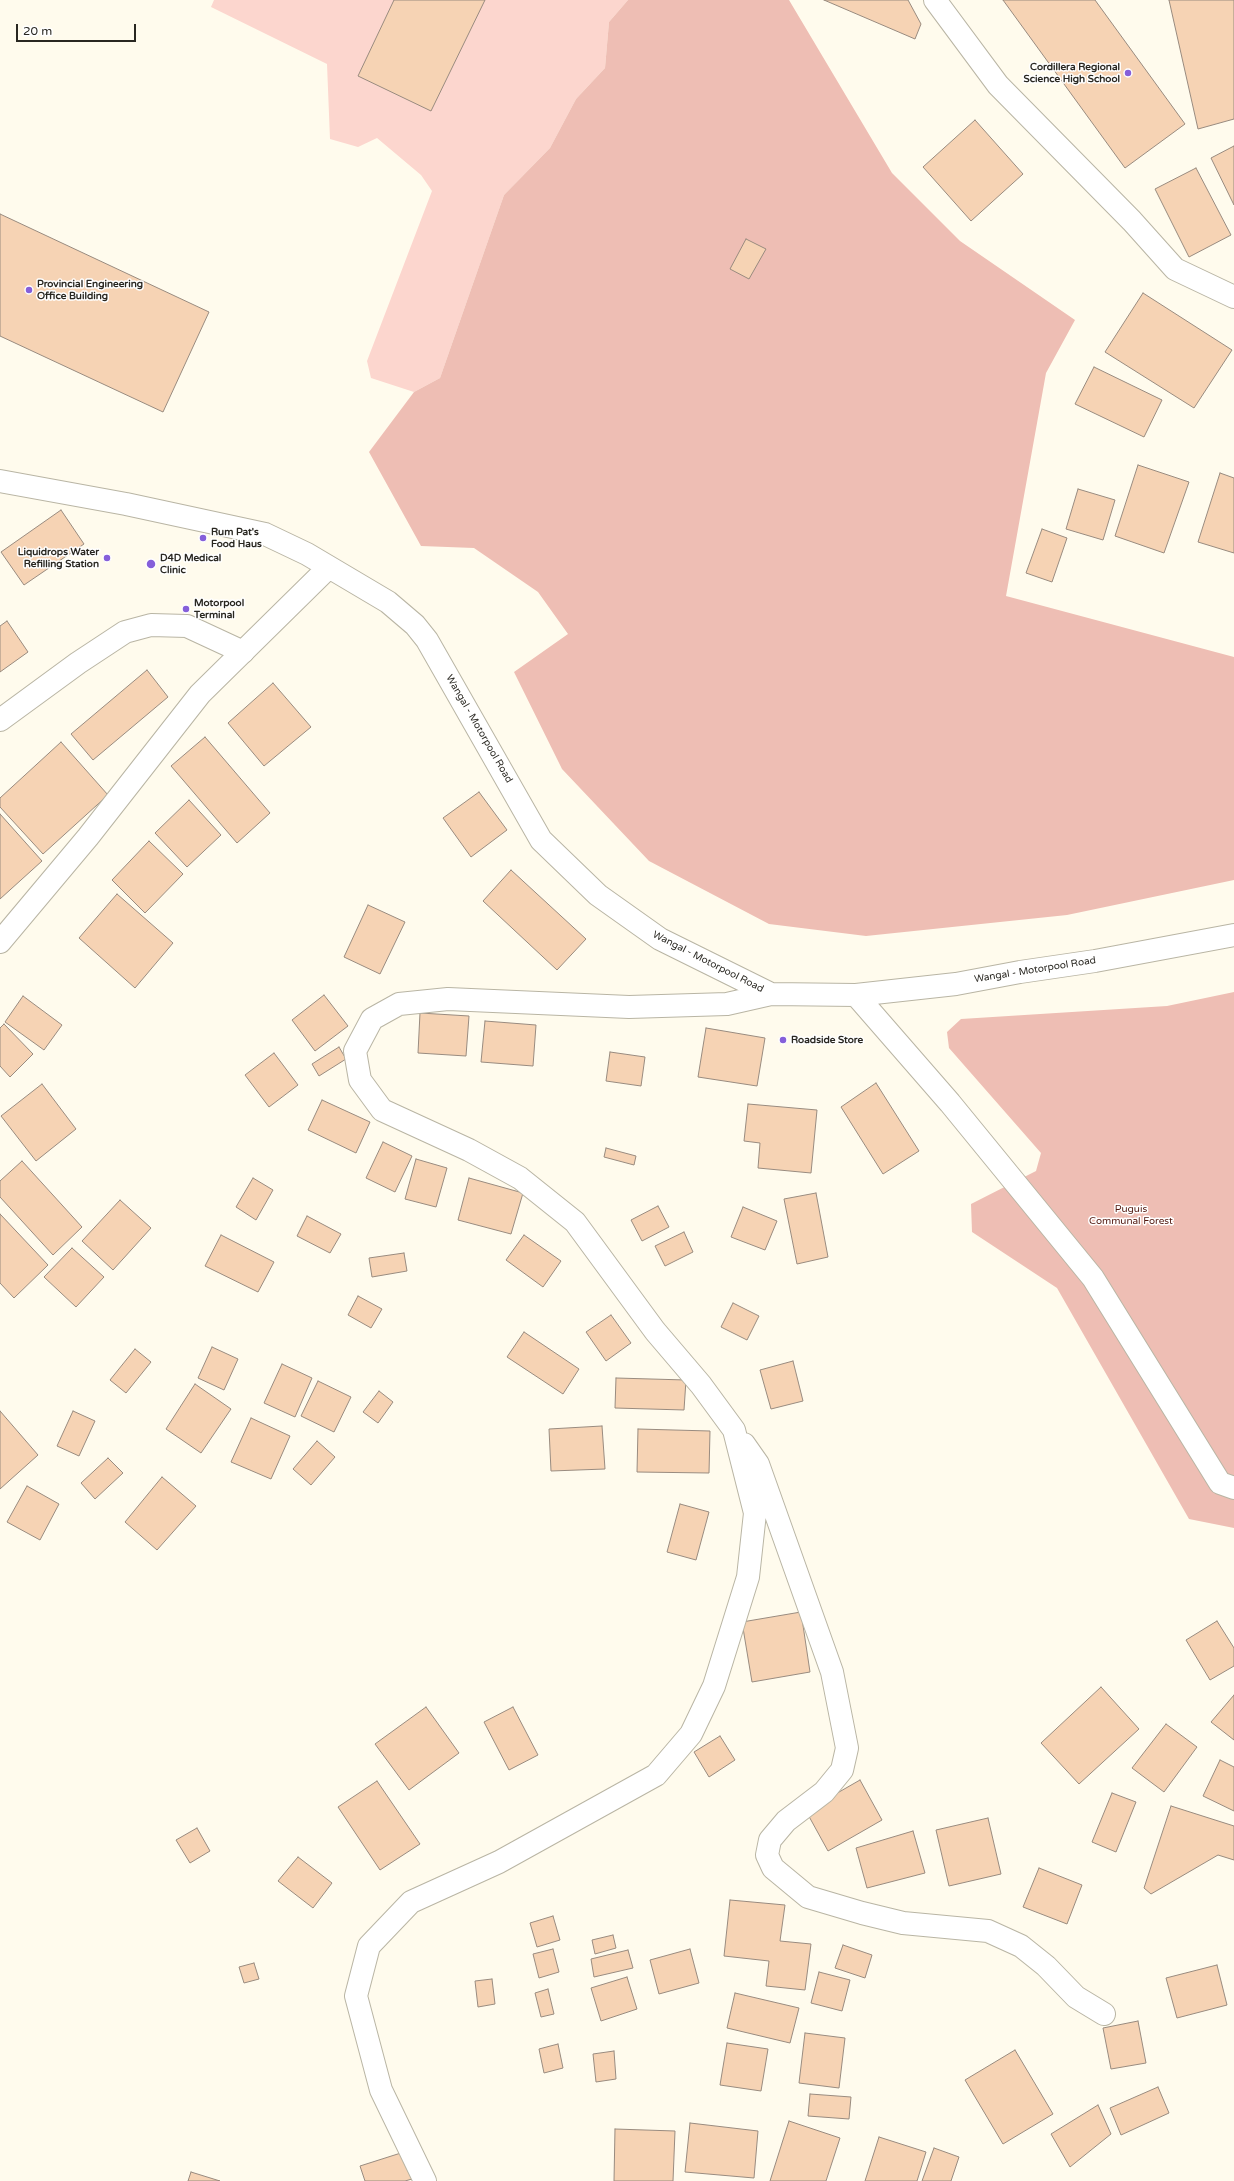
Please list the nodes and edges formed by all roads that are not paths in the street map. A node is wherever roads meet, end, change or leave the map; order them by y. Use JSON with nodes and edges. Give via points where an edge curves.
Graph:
{"nodes":[{"id":1,"x":934,"y":0,"type":"edge"},
{"id":2,"x":1234,"y":297,"type":"edge"},
{"id":3,"x":0,"y":481,"type":"edge"},
{"id":4,"x":328,"y":568,"type":"junction"},
{"id":5,"x":243,"y":652,"type":"junction"},
{"id":6,"x":0,"y":720,"type":"edge"},
{"id":7,"x":1234,"y":934,"type":"edge"},
{"id":8,"x":0,"y":942,"type":"edge"},
{"id":9,"x":771,"y":994,"type":"junction"},
{"id":10,"x":856,"y":995,"type":"junction"},
{"id":11,"x":734,"y":1430,"type":"junction"},
{"id":12,"x":1234,"y":1488,"type":"edge"},
{"id":13,"x":1104,"y":2014,"type":"dead end"},
{"id":14,"x":425,"y":2181,"type":"edge"}],
"edges":[{"from":1,"to":2,"type":"street","via":[[998,85],[1176,269]]},
{"from":3,"to":4,"type":"street","name":"Wangal - Motorpool Road","via":[[126,504],[265,534]]},
{"from":4,"to":5,"type":"street"},
{"from":4,"to":9,"type":"street","name":"Wangal - Motorpool Road","via":[[388,602],[414,624],[427,640],[541,840],[547,846],[598,895],[660,939]]},
{"from":5,"to":6,"type":"street","via":[[187,626],[151,625],[132,630],[78,663]]},
{"from":5,"to":8,"type":"street","via":[[200,694],[88,837]]},
{"from":7,"to":10,"type":"street","name":"Wangal - Motorpool Road","via":[[956,984]]},
{"from":9,"to":10,"type":"street","name":"Wangal - Motorpool Road"},
{"from":9,"to":11,"type":"street","via":[[727,1004],[629,1007],[448,999],[399,1004],[372,1019],[355,1051],[360,1080],[382,1110],[468,1150],[520,1178],[575,1222],[655,1332],[701,1385]]},
{"from":10,"to":12,"type":"street","via":[[950,1103],[1093,1278],[1220,1483]]},
{"from":11,"to":13,"type":"street","via":[[758,1464],[788,1546],[832,1672],[847,1748],[838,1776],[824,1792],[786,1821],[770,1840],[767,1856],[773,1868],[808,1897],[862,1913],[903,1923],[988,1930],[1021,1946],[1046,1966],[1076,1997]]},
{"from":11,"to":14,"type":"street","via":[[755,1514],[748,1577],[714,1686],[692,1734],[656,1775],[499,1862],[411,1902],[369,1946],[356,1996],[381,2090]]}]}
